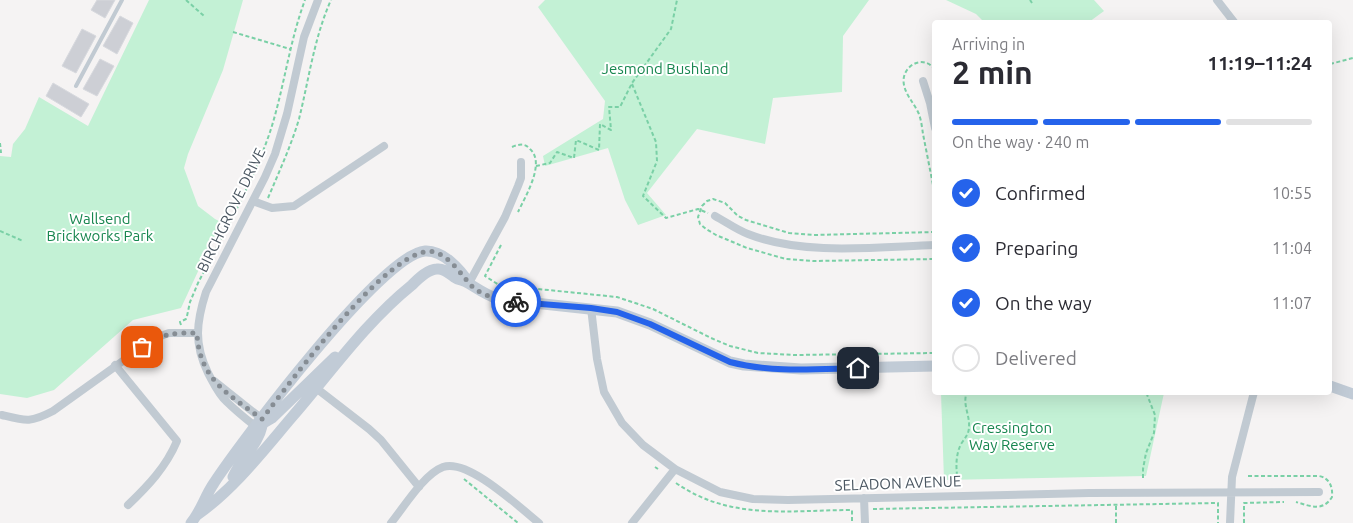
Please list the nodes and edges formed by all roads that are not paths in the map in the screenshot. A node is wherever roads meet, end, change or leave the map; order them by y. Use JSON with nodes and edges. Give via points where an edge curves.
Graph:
{"nodes":[{"id":1,"x":122,"y":0,"type":"edge"},
{"id":2,"x":318,"y":0,"type":"edge"},
{"id":3,"x":1217,"y":0,"type":"edge"},
{"id":4,"x":1232,"y":20,"type":"edge"},
{"id":5,"x":922,"y":81,"type":"dead end"},
{"id":6,"x":76,"y":86,"type":"dead end"},
{"id":7,"x":932,"y":113,"type":"edge"},
{"id":8,"x":384,"y":146,"type":"dead end"},
{"id":9,"x":521,"y":162,"type":"dead end"},
{"id":10,"x":253,"y":201,"type":"junction"},
{"id":11,"x":714,"y":216,"type":"road end"},
{"id":12,"x":932,"y":246,"type":"edge"},
{"id":13,"x":469,"y":283,"type":"junction"},
{"id":14,"x":591,"y":308,"type":"junction"},
{"id":15,"x":364,"y":330,"type":"junction"},
{"id":16,"x":197,"y":333,"type":"junction"},
{"id":17,"x":115,"y":365,"type":"junction"},
{"id":18,"x":932,"y":366,"type":"edge"},
{"id":19,"x":1332,"y":387,"type":"edge"},
{"id":20,"x":316,"y":388,"type":"junction"},
{"id":21,"x":1353,"y":394,"type":"edge"},
{"id":22,"x":1253,"y":395,"type":"edge"},
{"id":23,"x":2,"y":415,"type":"dead end"},
{"id":24,"x":260,"y":424,"type":"junction"},
{"id":25,"x":675,"y":469,"type":"junction"},
{"id":26,"x":419,"y":487,"type":"junction"},
{"id":27,"x":229,"y":488,"type":"junction"},
{"id":28,"x":1231,"y":491,"type":"junction"},
{"id":29,"x":1319,"y":492,"type":"dead end"},
{"id":30,"x":864,"y":498,"type":"junction"},
{"id":31,"x":128,"y":505,"type":"dead end"},
{"id":32,"x":194,"y":519,"type":"edge"},
{"id":33,"x":391,"y":523,"type":"edge"},
{"id":34,"x":539,"y":523,"type":"edge"},
{"id":35,"x":632,"y":523,"type":"edge"},
{"id":36,"x":864,"y":523,"type":"edge"},
{"id":37,"x":1230,"y":523,"type":"edge"}],
"edges":[{"from":1,"to":6,"type":"lane"},
{"from":2,"to":10,"type":"street","name":"BIRCHGROVE DRIVE","via":[[304,37],[281,135]]},
{"from":3,"to":4,"type":"street"},
{"from":5,"to":7,"type":"street"},
{"from":8,"to":10,"type":"street","via":[[294,206],[272,208]]},
{"from":9,"to":13,"type":"street","via":[[521,178],[512,202]]},
{"from":10,"to":16,"type":"street","name":"BIRCHGROVE DRIVE","via":[[206,292]]},
{"from":11,"to":12,"type":"street","via":[[748,234],[809,248]]},
{"from":13,"to":14,"type":"street","via":[[498,299]]},
{"from":13,"to":15,"type":"street","via":[[442,269],[435,269],[400,294]]},
{"from":13,"to":24,"type":"street","via":[[458,268],[436,253],[423,251],[404,260],[346,314]]},
{"from":14,"to":18,"type":"street","via":[[640,319],[730,362],[760,368]]},
{"from":14,"to":25,"type":"street","name":"SELADON AVENUE","via":[[604,392],[622,423],[643,445]]},
{"from":15,"to":20,"type":"street"},
{"from":15,"to":24,"type":"street","via":[[272,418]]},
{"from":16,"to":17,"type":"street","via":[[169,333],[155,338]]},
{"from":16,"to":24,"type":"street","name":"BIRCHGROVE DRIVE","via":[[208,374]]},
{"from":17,"to":23,"type":"street","via":[[39,419],[30,421]]},
{"from":17,"to":31,"type":"street","via":[[177,441],[150,485]]},
{"from":19,"to":21,"type":"street"},
{"from":20,"to":26,"type":"street","via":[[381,440]]},
{"from":20,"to":27,"type":"street"},
{"from":22,"to":28,"type":"street"},
{"from":24,"to":27,"type":"street","via":[[257,438]]},
{"from":24,"to":32,"type":"street","via":[[214,484]]},
{"from":25,"to":30,"type":"street","name":"SELADON AVENUE","via":[[720,492],[753,499]]},
{"from":25,"to":35,"type":"street"},
{"from":26,"to":33,"type":"street"},
{"from":26,"to":34,"type":"street","via":[[444,466],[468,469]]},
{"from":27,"to":32,"type":"street"},
{"from":28,"to":29,"type":"street","name":"SELADON AVENUE"},
{"from":28,"to":30,"type":"street","name":"SELADON AVENUE"},
{"from":28,"to":37,"type":"street"},
{"from":30,"to":36,"type":"street"}]}
